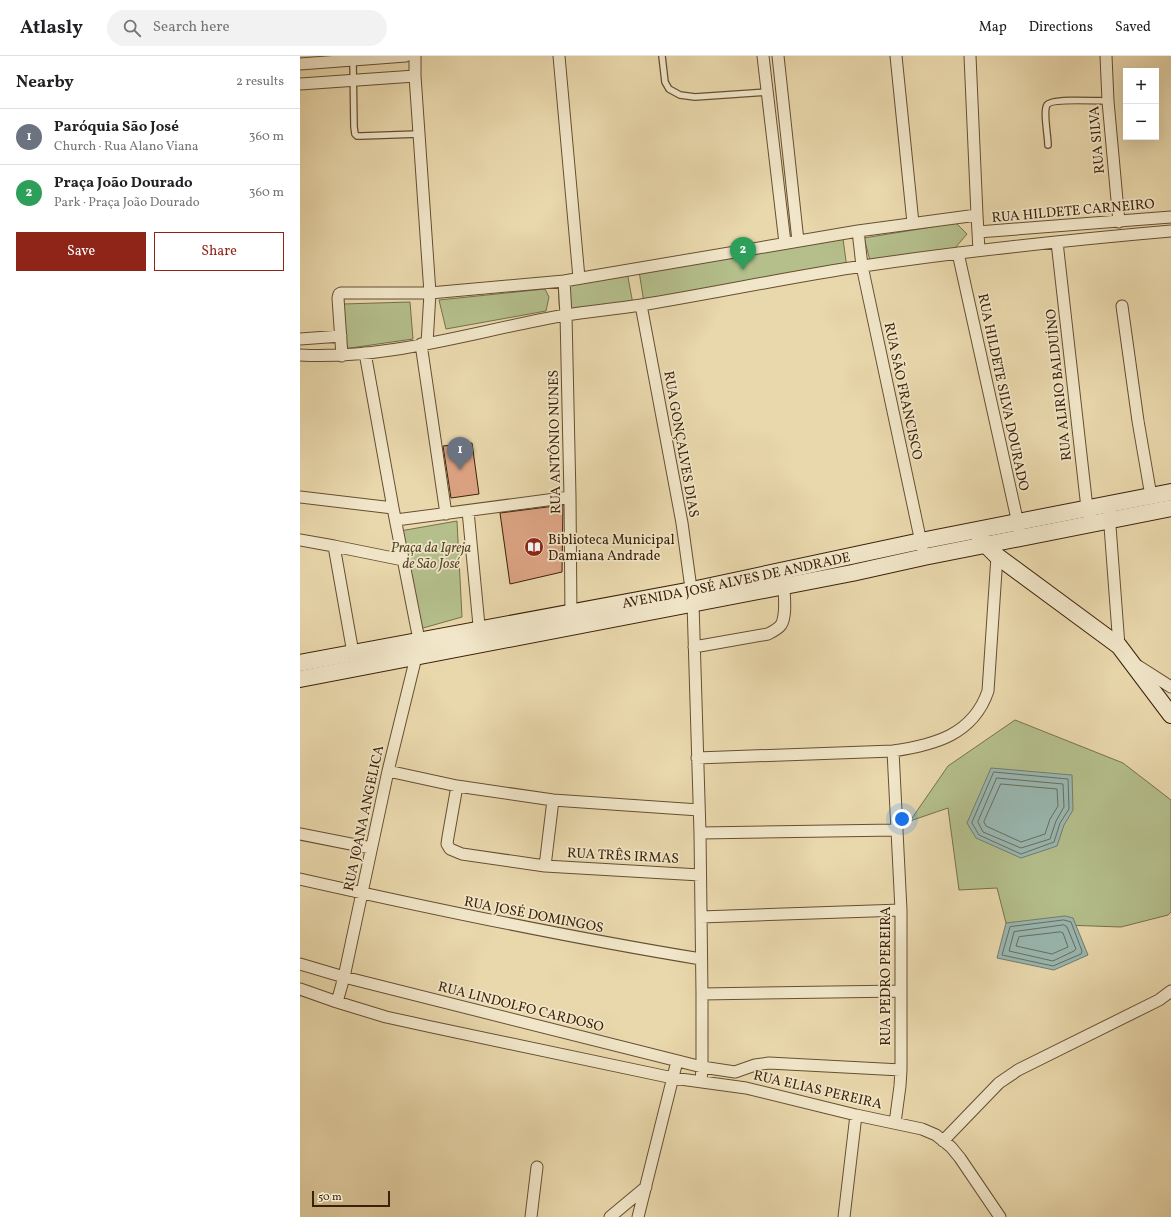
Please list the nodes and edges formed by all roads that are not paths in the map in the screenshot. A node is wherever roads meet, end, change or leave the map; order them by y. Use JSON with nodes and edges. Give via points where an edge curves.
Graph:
{"nodes":[{"id":1,"x":406,"y":56,"type":"edge"},
{"id":2,"x":415,"y":56,"type":"edge"},
{"id":3,"x":559,"y":56,"type":"edge"},
{"id":4,"x":662,"y":56,"type":"edge"},
{"id":5,"x":763,"y":56,"type":"edge"},
{"id":6,"x":778,"y":56,"type":"edge"},
{"id":7,"x":896,"y":56,"type":"edge"},
{"id":8,"x":970,"y":56,"type":"edge"},
{"id":9,"x":1106,"y":56,"type":"edge"},
{"id":10,"x":353,"y":61,"type":"junction"},
{"id":11,"x":300,"y":64,"type":"edge"},
{"id":12,"x":415,"y":76,"type":"junction"},
{"id":13,"x":354,"y":81,"type":"junction"},
{"id":14,"x":300,"y":84,"type":"edge"},
{"id":15,"x":766,"y":92,"type":"junction"},
{"id":16,"x":1108,"y":101,"type":"junction"},
{"id":17,"x":419,"y":134,"type":"junction"},
{"id":18,"x":1048,"y":145,"type":"dead end"},
{"id":19,"x":977,"y":215,"type":"junction"},
{"id":20,"x":1171,"y":217,"type":"edge"},
{"id":21,"x":1119,"y":222,"type":"junction"},
{"id":22,"x":913,"y":223,"type":"junction"},
{"id":23,"x":1100,"y":223,"type":"junction"},
{"id":24,"x":858,"y":231,"type":"junction"},
{"id":25,"x":1171,"y":231,"type":"edge"},
{"id":26,"x":978,"y":232,"type":"junction"},
{"id":27,"x":1100,"y":237,"type":"junction"},
{"id":28,"x":798,"y":241,"type":"junction"},
{"id":29,"x":1057,"y":242,"type":"junction"},
{"id":30,"x":785,"y":243,"type":"junction"},
{"id":31,"x":979,"y":250,"type":"junction"},
{"id":32,"x":958,"y":253,"type":"junction"},
{"id":33,"x":862,"y":266,"type":"junction"},
{"id":34,"x":579,"y":278,"type":"junction"},
{"id":35,"x":564,"y":281,"type":"junction"},
{"id":36,"x":430,"y":293,"type":"junction"},
{"id":37,"x":641,"y":305,"type":"junction"},
{"id":38,"x":1122,"y":306,"type":"dead end"},
{"id":39,"x":566,"y":315,"type":"junction"},
{"id":40,"x":341,"y":336,"type":"junction"},
{"id":41,"x":303,"y":339,"type":"edge"},
{"id":42,"x":424,"y":344,"type":"junction"},
{"id":43,"x":365,"y":354,"type":"junction"},
{"id":44,"x":302,"y":355,"type":"edge"},
{"id":45,"x":342,"y":356,"type":"junction"},
{"id":46,"x":1171,"y":492,"type":"edge"},
{"id":47,"x":1151,"y":496,"type":"junction"},
{"id":48,"x":300,"y":497,"type":"edge"},
{"id":49,"x":570,"y":497,"type":"junction"},
{"id":50,"x":1109,"y":504,"type":"junction"},
{"id":51,"x":393,"y":508,"type":"junction"},
{"id":52,"x":1087,"y":508,"type":"junction"},
{"id":53,"x":1171,"y":508,"type":"edge"},
{"id":54,"x":468,"y":510,"type":"junction"},
{"id":55,"x":446,"y":514,"type":"junction"},
{"id":56,"x":396,"y":520,"type":"junction"},
{"id":57,"x":1017,"y":522,"type":"junction"},
{"id":58,"x":1102,"y":522,"type":"junction"},
{"id":59,"x":974,"y":531,"type":"junction"},
{"id":60,"x":1021,"y":538,"type":"junction"},
{"id":61,"x":300,"y":540,"type":"edge"},
{"id":62,"x":921,"y":541,"type":"junction"},
{"id":63,"x":334,"y":546,"type":"junction"},
{"id":64,"x":991,"y":551,"type":"junction"},
{"id":65,"x":924,"y":557,"type":"junction"},
{"id":66,"x":403,"y":560,"type":"junction"},
{"id":67,"x":784,"y":586,"type":"junction"},
{"id":68,"x":692,"y":597,"type":"junction"},
{"id":69,"x":571,"y":620,"type":"junction"},
{"id":70,"x":480,"y":637,"type":"junction"},
{"id":71,"x":419,"y":640,"type":"junction"},
{"id":72,"x":1119,"y":646,"type":"junction"},
{"id":73,"x":694,"y":647,"type":"junction"},
{"id":74,"x":353,"y":653,"type":"junction"},
{"id":75,"x":416,"y":657,"type":"junction"},
{"id":76,"x":1131,"y":662,"type":"junction"},
{"id":77,"x":300,"y":663,"type":"edge"},
{"id":78,"x":300,"y":679,"type":"edge"},
{"id":79,"x":1171,"y":688,"type":"edge"},
{"id":80,"x":1171,"y":715,"type":"edge"},
{"id":81,"x":893,"y":751,"type":"junction"},
{"id":82,"x":697,"y":758,"type":"junction"},
{"id":83,"x":388,"y":771,"type":"junction"},
{"id":84,"x":457,"y":786,"type":"junction"},
{"id":85,"x":554,"y":800,"type":"junction"},
{"id":86,"x":699,"y":810,"type":"junction"},
{"id":87,"x":896,"y":830,"type":"junction"},
{"id":88,"x":700,"y":833,"type":"junction"},
{"id":89,"x":300,"y":834,"type":"edge"},
{"id":90,"x":371,"y":848,"type":"junction"},
{"id":91,"x":545,"y":866,"type":"junction"},
{"id":92,"x":700,"y":874,"type":"junction"},
{"id":93,"x":300,"y":879,"type":"edge"},
{"id":94,"x":362,"y":893,"type":"junction"},
{"id":95,"x":901,"y":910,"type":"junction"},
{"id":96,"x":701,"y":917,"type":"junction"},
{"id":97,"x":701,"y":959,"type":"junction"},
{"id":98,"x":300,"y":964,"type":"edge"},
{"id":99,"x":344,"y":977,"type":"junction"},
{"id":100,"x":300,"y":989,"type":"edge"},
{"id":101,"x":901,"y":991,"type":"junction"},
{"id":102,"x":1171,"y":991,"type":"edge"},
{"id":103,"x":702,"y":994,"type":"junction"},
{"id":104,"x":337,"y":1002,"type":"junction"},
{"id":105,"x":677,"y":1061,"type":"junction"},
{"id":106,"x":702,"y":1067,"type":"junction"},
{"id":107,"x":901,"y":1070,"type":"junction"},
{"id":108,"x":735,"y":1072,"type":"junction"},
{"id":109,"x":673,"y":1078,"type":"junction"},
{"id":110,"x":701,"y":1082,"type":"junction"},
{"id":111,"x":734,"y":1086,"type":"junction"},
{"id":112,"x":856,"y":1115,"type":"junction"},
{"id":113,"x":895,"y":1123,"type":"junction"},
{"id":114,"x":944,"y":1141,"type":"junction"},
{"id":115,"x":537,"y":1167,"type":"dead end"},
{"id":116,"x":646,"y":1187,"type":"junction"},
{"id":117,"x":531,"y":1217,"type":"edge"},
{"id":118,"x":610,"y":1217,"type":"edge"},
{"id":119,"x":638,"y":1217,"type":"edge"},
{"id":120,"x":844,"y":1217,"type":"edge"},
{"id":121,"x":1000,"y":1217,"type":"edge"}],
"edges":[{"from":1,"to":10,"type":"street"},
{"from":2,"to":12,"type":"street"},
{"from":3,"to":34,"type":"street"},
{"from":4,"to":15,"type":"lane","via":[[665,82],[669,89],[680,95],[696,97]]},
{"from":5,"to":15,"type":"street"},
{"from":6,"to":28,"type":"street"},
{"from":7,"to":22,"type":"street"},
{"from":8,"to":19,"type":"street"},
{"from":9,"to":16,"type":"street","name":"RUA SILVA"},
{"from":10,"to":11,"type":"street"},
{"from":10,"to":13,"type":"lane"},
{"from":12,"to":13,"type":"street"},
{"from":12,"to":17,"type":"street"},
{"from":13,"to":14,"type":"street"},
{"from":13,"to":17,"type":"lane","via":[[354,127],[357,136]]},
{"from":15,"to":30,"type":"street"},
{"from":16,"to":18,"type":"lane","via":[[1049,103],[1046,112]]},
{"from":16,"to":21,"type":"street","name":"RUA SILVA"},
{"from":17,"to":36,"type":"street"},
{"from":19,"to":22,"type":"street"},
{"from":19,"to":26,"type":"street"},
{"from":20,"to":21,"type":"street","name":"RUA HILDETE CARNEIRO"},
{"from":21,"to":23,"type":"street","name":"RUA HILDETE CARNEIRO"},
{"from":22,"to":24,"type":"street"},
{"from":23,"to":26,"type":"street","name":"RUA HILDETE CARNEIRO"},
{"from":23,"to":27,"type":"street"},
{"from":24,"to":28,"type":"street"},
{"from":24,"to":33,"type":"street","name":"RUA SÃO FRANCISCO"},
{"from":25,"to":27,"type":"street"},
{"from":26,"to":31,"type":"street"},
{"from":27,"to":29,"type":"street"},
{"from":28,"to":30,"type":"street"},
{"from":29,"to":31,"type":"street"},
{"from":29,"to":52,"type":"street","name":"RUA ALIRIO BALDUÍNO"},
{"from":30,"to":34,"type":"street"},
{"from":31,"to":32,"type":"street"},
{"from":32,"to":33,"type":"street"},
{"from":32,"to":57,"type":"street","name":"RUA HILDETE SILVA DOURADO"},
{"from":33,"to":37,"type":"street"},
{"from":33,"to":62,"type":"street","name":"RUA SÃO FRANCISCO"},
{"from":34,"to":35,"type":"street"},
{"from":35,"to":36,"type":"street"},
{"from":35,"to":39,"type":"street","name":"RUA ANTÔNIO NUNES"},
{"from":36,"to":40,"type":"street","via":[[341,293],[338,298]]},
{"from":36,"to":42,"type":"street"},
{"from":37,"to":39,"type":"street"},
{"from":37,"to":68,"type":"street","name":"RUA GONÇALVES DIAS","via":[[682,523]]},
{"from":38,"to":47,"type":"street"},
{"from":39,"to":42,"type":"street"},
{"from":39,"to":49,"type":"street","name":"RUA ANTÔNIO NUNES"},
{"from":40,"to":41,"type":"street"},
{"from":40,"to":45,"type":"street"},
{"from":41,"to":44,"type":"street"},
{"from":42,"to":43,"type":"street"},
{"from":42,"to":55,"type":"street"},
{"from":43,"to":45,"type":"street"},
{"from":43,"to":51,"type":"street"},
{"from":44,"to":45,"type":"street"},
{"from":46,"to":47,"type":"main road","name":"AVENIDA JOSÉ ALVES DE ANDRADE"},
{"from":47,"to":50,"type":"main road","name":"AVENIDA JOSÉ ALVES DE ANDRADE"},
{"from":48,"to":51,"type":"street"},
{"from":49,"to":54,"type":"street"},
{"from":49,"to":69,"type":"street","name":"RUA ANTÔNIO NUNES"},
{"from":50,"to":52,"type":"main road","name":"AVENIDA JOSÉ ALVES DE ANDRADE"},
{"from":50,"to":58,"type":"street"},
{"from":51,"to":56,"type":"street"},
{"from":52,"to":57,"type":"main road","name":"AVENIDA JOSÉ ALVES DE ANDRADE"},
{"from":52,"to":58,"type":"street","name":"RUA ALIRIO BALDUÍNO"},
{"from":53,"to":58,"type":"main road","name":"AVENIDA JOSÉ ALVES DE ANDRADE"},
{"from":54,"to":55,"type":"street"},
{"from":54,"to":70,"type":"street"},
{"from":55,"to":56,"type":"street"},
{"from":56,"to":66,"type":"street"},
{"from":57,"to":59,"type":"main road","name":"AVENIDA JOSÉ ALVES DE ANDRADE"},
{"from":57,"to":60,"type":"street","name":"RUA HILDETE SILVA DOURADO"},
{"from":58,"to":60,"type":"main road","name":"AVENIDA JOSÉ ALVES DE ANDRADE"},
{"from":58,"to":72,"type":"street"},
{"from":59,"to":62,"type":"main road","name":"AVENIDA JOSÉ ALVES DE ANDRADE"},
{"from":59,"to":64,"type":"main road"},
{"from":60,"to":64,"type":"main road","name":"AVENIDA JOSÉ ALVES DE ANDRADE"},
{"from":61,"to":63,"type":"street"},
{"from":62,"to":65,"type":"street","name":"RUA SÃO FRANCISCO"},
{"from":62,"to":68,"type":"main road","name":"AVENIDA JOSÉ ALVES DE ANDRADE"},
{"from":63,"to":66,"type":"street"},
{"from":63,"to":74,"type":"street"},
{"from":64,"to":65,"type":"main road","name":"AVENIDA JOSÉ ALVES DE ANDRADE"},
{"from":64,"to":72,"type":"main road"},
{"from":64,"to":81,"type":"street","via":[[988,691],[982,706],[956,732],[938,742]]},
{"from":65,"to":67,"type":"main road","name":"AVENIDA JOSÉ ALVES DE ANDRADE"},
{"from":66,"to":71,"type":"street"},
{"from":67,"to":68,"type":"main road","name":"AVENIDA JOSÉ ALVES DE ANDRADE"},
{"from":67,"to":73,"type":"street","via":[[783,616],[776,630],[768,634]]},
{"from":68,"to":69,"type":"main road","name":"AVENIDA JOSÉ ALVES DE ANDRADE"},
{"from":68,"to":73,"type":"street"},
{"from":69,"to":70,"type":"main road","name":"AVENIDA JOSÉ ALVES DE ANDRADE"},
{"from":70,"to":71,"type":"main road","name":"AVENIDA JOSÉ ALVES DE ANDRADE"},
{"from":70,"to":75,"type":"main road","name":"AVENIDA JOSÉ ALVES DE ANDRADE"},
{"from":71,"to":74,"type":"main road","name":"AVENIDA JOSÉ ALVES DE ANDRADE"},
{"from":71,"to":75,"type":"street","name":"RUA JOANA ANGELICA"},
{"from":72,"to":76,"type":"main road"},
{"from":73,"to":82,"type":"street"},
{"from":74,"to":77,"type":"main road","name":"AVENIDA JOSÉ ALVES DE ANDRADE"},
{"from":75,"to":78,"type":"main road","name":"AVENIDA JOSÉ ALVES DE ANDRADE"},
{"from":75,"to":83,"type":"street","name":"RUA JOANA ANGELICA"},
{"from":76,"to":79,"type":"street"},
{"from":76,"to":80,"type":"main road"},
{"from":81,"to":82,"type":"street"},
{"from":81,"to":87,"type":"street","name":"RUA PEDRO PEREIRA"},
{"from":82,"to":86,"type":"street"},
{"from":83,"to":84,"type":"street"},
{"from":83,"to":90,"type":"street","name":"RUA JOANA ANGELICA"},
{"from":84,"to":85,"type":"street"},
{"from":84,"to":91,"type":"street","name":"RUA TRÊS IRMAS","via":[[447,844],[450,848],[462,854]]},
{"from":85,"to":86,"type":"street"},
{"from":85,"to":91,"type":"street","name":"RUA TRÊS IRMAS"},
{"from":86,"to":88,"type":"street"},
{"from":87,"to":88,"type":"street"},
{"from":87,"to":95,"type":"street","name":"RUA PEDRO PEREIRA"},
{"from":88,"to":92,"type":"street"},
{"from":89,"to":90,"type":"street"},
{"from":90,"to":94,"type":"street","name":"RUA JOANA ANGELICA"},
{"from":91,"to":92,"type":"street","name":"RUA TRÊS IRMAS"},
{"from":92,"to":96,"type":"street"},
{"from":93,"to":94,"type":"street","name":"RUA JOSÉ DOMINGOS"},
{"from":94,"to":97,"type":"street","name":"RUA JOSÉ DOMINGOS","via":[[489,920]]},
{"from":94,"to":99,"type":"street","name":"RUA JOANA ANGELICA"},
{"from":95,"to":96,"type":"street"},
{"from":95,"to":101,"type":"street","name":"RUA PEDRO PEREIRA"},
{"from":96,"to":97,"type":"street"},
{"from":97,"to":103,"type":"street"},
{"from":98,"to":99,"type":"street","name":"RUA LINDOLFO CARDOSO"},
{"from":99,"to":104,"type":"street","name":"RUA JOANA ANGELICA"},
{"from":99,"to":105,"type":"street","name":"RUA LINDOLFO CARDOSO"},
{"from":100,"to":104,"type":"street"},
{"from":101,"to":103,"type":"street"},
{"from":101,"to":107,"type":"street","name":"RUA PEDRO PEREIRA"},
{"from":102,"to":114,"type":"street","via":[[1159,1000],[1018,1070],[999,1082]]},
{"from":103,"to":106,"type":"street"},
{"from":104,"to":109,"type":"street","via":[[386,1017]]},
{"from":105,"to":106,"type":"street","name":"RUA LINDOLFO CARDOSO"},
{"from":105,"to":109,"type":"street"},
{"from":106,"to":108,"type":"street","name":"RUA LINDOLFO CARDOSO"},
{"from":106,"to":110,"type":"street"},
{"from":107,"to":108,"type":"street","via":[[769,1063],[755,1064]]},
{"from":107,"to":113,"type":"street","name":"RUA PEDRO PEREIRA"},
{"from":108,"to":111,"type":"street"},
{"from":109,"to":110,"type":"street"},
{"from":109,"to":116,"type":"street"},
{"from":110,"to":111,"type":"street"},
{"from":111,"to":112,"type":"street","name":"RUA ELIAS PEREIRA"},
{"from":112,"to":113,"type":"street","name":"RUA ELIAS PEREIRA"},
{"from":112,"to":120,"type":"street"},
{"from":113,"to":114,"type":"street","name":"RUA ELIAS PEREIRA","via":[[922,1129]]},
{"from":114,"to":121,"type":"street","name":"RUA ELIAS PEREIRA","via":[[960,1158]]},
{"from":115,"to":117,"type":"street"},
{"from":116,"to":118,"type":"street"},
{"from":116,"to":119,"type":"street"}]}
